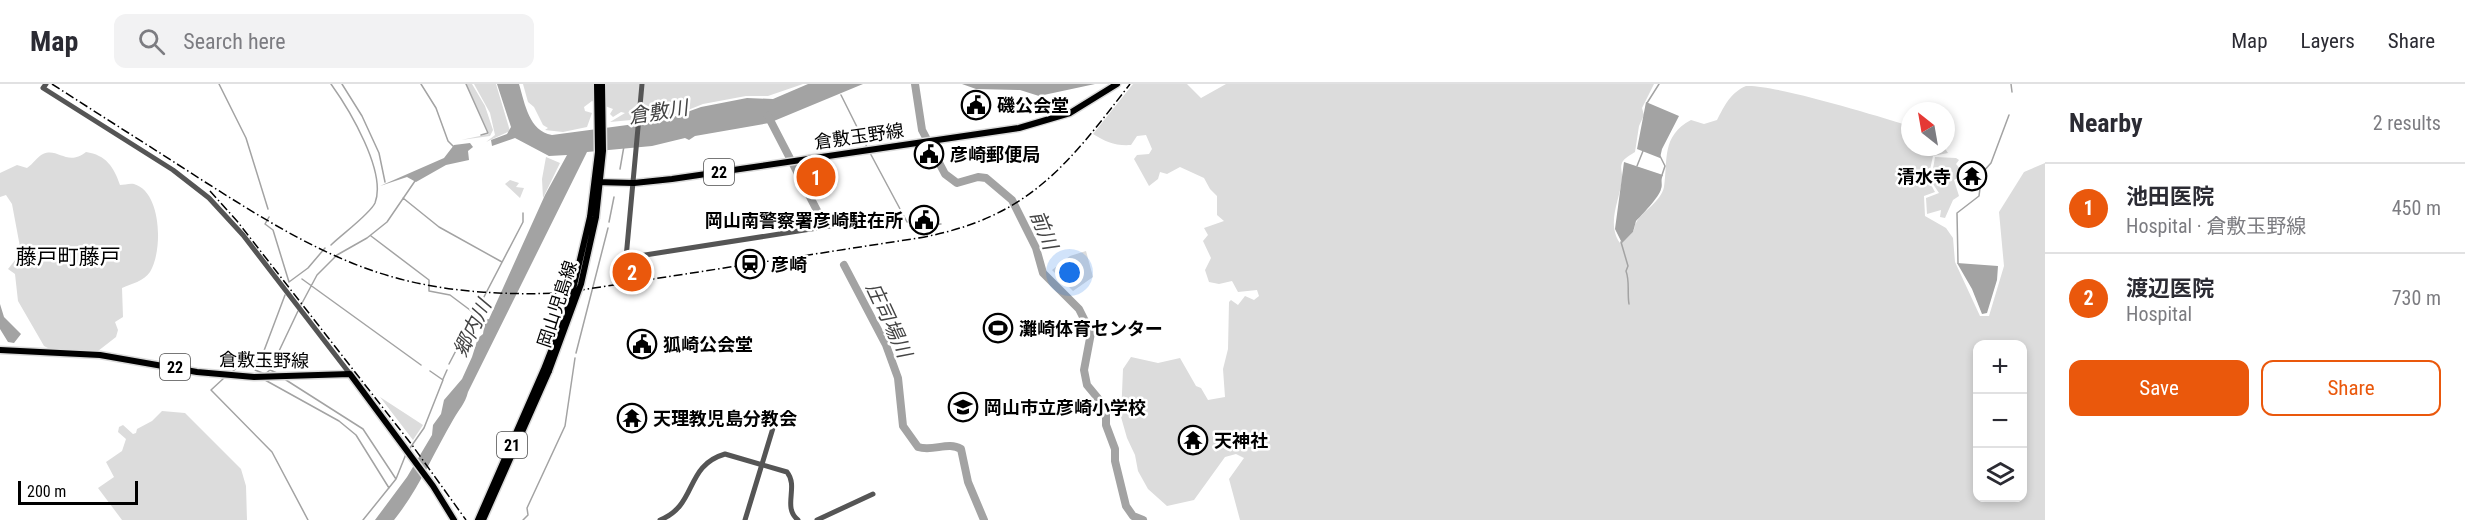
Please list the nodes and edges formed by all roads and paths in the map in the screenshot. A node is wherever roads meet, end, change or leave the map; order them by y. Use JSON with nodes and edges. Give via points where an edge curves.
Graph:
{"nodes":[{"id":1,"x":46,"y":84,"type":"edge"},
{"id":2,"x":597,"y":84,"type":"edge"},
{"id":3,"x":602,"y":84,"type":"edge"},
{"id":4,"x":642,"y":84,"type":"edge"},
{"id":5,"x":1117,"y":84,"type":"edge"},
{"id":6,"x":598,"y":179,"type":"junction"},
{"id":7,"x":634,"y":183,"type":"junction"},
{"id":8,"x":830,"y":226,"type":"dead end"},
{"id":9,"x":0,"y":350,"type":"edge"},
{"id":10,"x":350,"y":374,"type":"junction"},
{"id":11,"x":773,"y":429,"type":"dead end"},
{"id":12,"x":518,"y":437,"type":"junction"},
{"id":13,"x":762,"y":463,"type":"junction"},
{"id":14,"x":873,"y":494,"type":"dead end"},
{"id":15,"x":454,"y":520,"type":"edge"},
{"id":16,"x":478,"y":520,"type":"edge"},
{"id":17,"x":483,"y":520,"type":"edge"},
{"id":18,"x":660,"y":520,"type":"edge"},
{"id":19,"x":745,"y":520,"type":"edge"},
{"id":20,"x":798,"y":520,"type":"edge"},
{"id":21,"x":817,"y":520,"type":"edge"}],
"edges":[{"from":1,"to":10,"type":"street","via":[[44,88],[172,169],[209,198],[243,235]]},
{"from":2,"to":6,"type":"main road","name":"岡山児島線","number":"21"},
{"from":3,"to":6,"type":"main road","name":"岡山児島線","number":"21"},
{"from":4,"to":7,"type":"street"},
{"from":5,"to":7,"type":"main road","name":"倉敷玉野線","number":"22","via":[[1083,107],[1038,124]]},
{"from":6,"to":7,"type":"main road","name":"倉敷玉野線","number":"22"},
{"from":6,"to":12,"type":"main road","name":"岡山児島線","number":"21","bridge":true,"via":[[581,284]]},
{"from":7,"to":8,"type":"street","via":[[626,258]]},
{"from":9,"to":10,"type":"main road","name":"倉敷玉野線","number":"22","via":[[100,355],[244,377]]},
{"from":10,"to":15,"type":"main road"},
{"from":11,"to":13,"type":"street"},
{"from":12,"to":16,"type":"main road","name":"岡山児島線","number":"21"},
{"from":12,"to":17,"type":"main road","name":"岡山児島線","number":"21"},
{"from":13,"to":18,"type":"street","via":[[734,454],[716,456],[700,467],[679,509]]},
{"from":13,"to":19,"type":"street"},
{"from":13,"to":20,"type":"street","via":[[780,468],[790,476],[790,506]]},
{"from":14,"to":21,"type":"street"}]}
